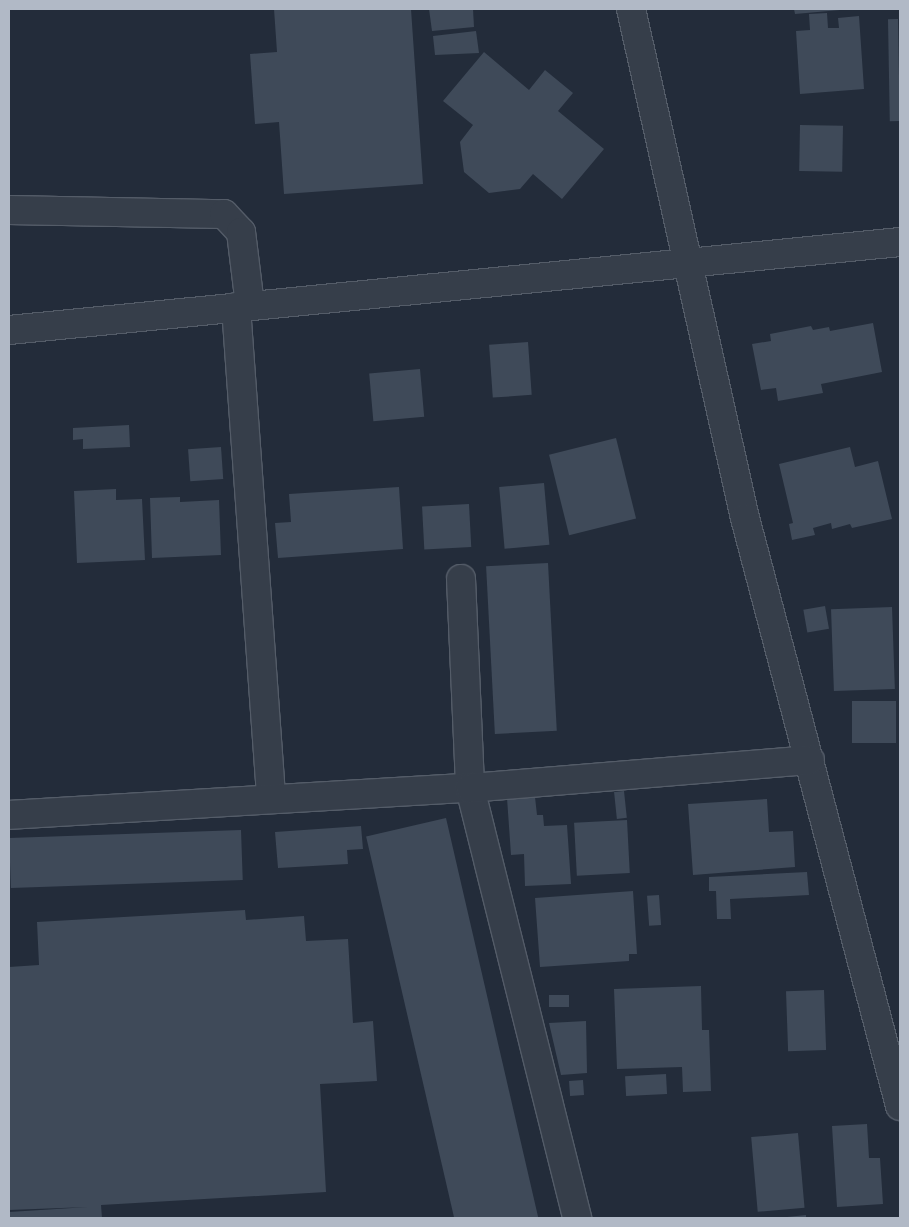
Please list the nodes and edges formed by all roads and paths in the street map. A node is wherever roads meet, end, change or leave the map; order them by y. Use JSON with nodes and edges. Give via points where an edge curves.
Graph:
{"nodes":[{"id":1,"x":631,"y":9,"type":"edge"},
{"id":2,"x":9,"y":210,"type":"edge"},
{"id":3,"x":900,"y":242,"type":"edge"},
{"id":4,"x":689,"y":263,"type":"junction"},
{"id":5,"x":243,"y":306,"type":"junction"},
{"id":6,"x":9,"y":330,"type":"edge"},
{"id":7,"x":460,"y":579,"type":"dead end"},
{"id":8,"x":810,"y":760,"type":"junction"},
{"id":9,"x":470,"y":788,"type":"junction"},
{"id":10,"x":271,"y":799,"type":"junction"},
{"id":11,"x":9,"y":815,"type":"edge"},
{"id":12,"x":900,"y":1106,"type":"edge"},
{"id":13,"x":577,"y":1218,"type":"edge"}],
"edges":[{"from":1,"to":4,"type":"street"},
{"from":2,"to":5,"type":"street","via":[[224,214],[241,232]]},
{"from":3,"to":4,"type":"street"},
{"from":4,"to":5,"type":"street"},
{"from":4,"to":8,"type":"street","via":[[745,518]]},
{"from":5,"to":6,"type":"street"},
{"from":5,"to":10,"type":"street"},
{"from":7,"to":9,"type":"street"},
{"from":8,"to":9,"type":"street"},
{"from":8,"to":12,"type":"street"},
{"from":9,"to":10,"type":"street"},
{"from":9,"to":13,"type":"street"},
{"from":10,"to":11,"type":"street"}]}
